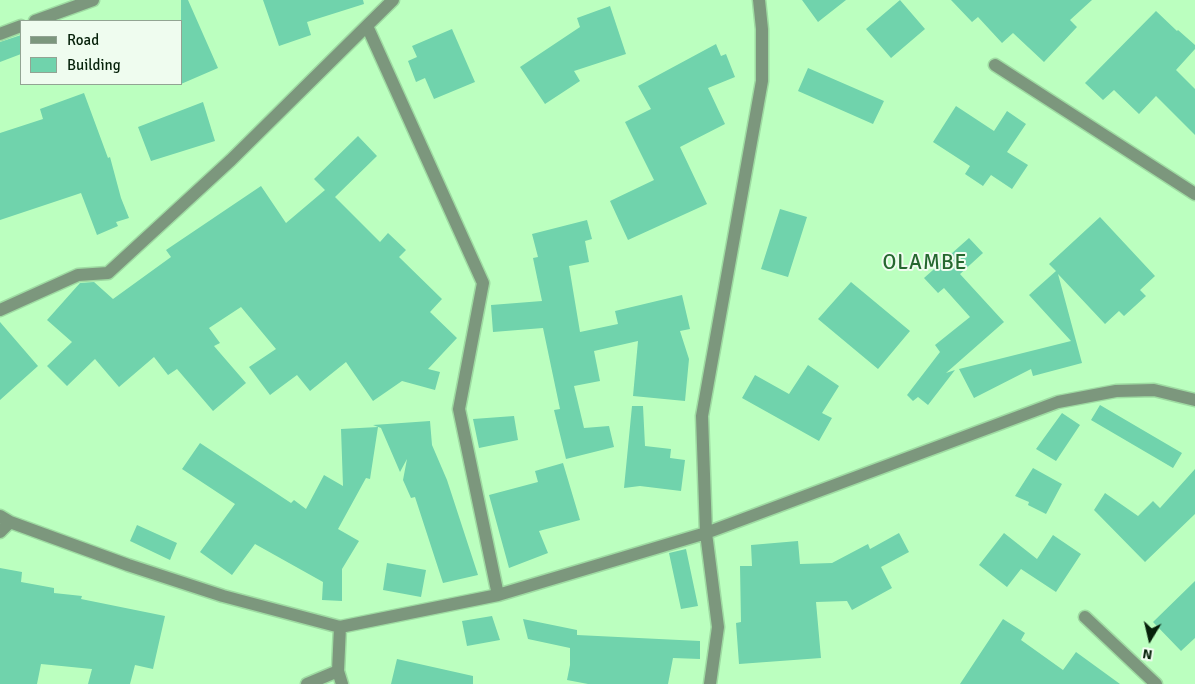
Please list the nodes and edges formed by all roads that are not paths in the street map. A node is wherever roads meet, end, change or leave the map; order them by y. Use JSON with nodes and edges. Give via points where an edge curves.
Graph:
{"nodes":[{"id":1,"x":93,"y":0,"type":"edge"},
{"id":2,"x":393,"y":0,"type":"edge"},
{"id":3,"x":759,"y":0,"type":"edge"},
{"id":4,"x":39,"y":20,"type":"edge"},
{"id":5,"x":20,"y":26,"type":"edge"},
{"id":6,"x":367,"y":26,"type":"junction"},
{"id":7,"x":0,"y":34,"type":"edge"},
{"id":8,"x":995,"y":65,"type":"dead end"},
{"id":9,"x":1195,"y":194,"type":"edge"},
{"id":10,"x":0,"y":310,"type":"edge"},
{"id":11,"x":1195,"y":400,"type":"edge"},
{"id":12,"x":5,"y":519,"type":"edge"},
{"id":13,"x":0,"y":532,"type":"edge"},
{"id":14,"x":706,"y":533,"type":"junction"},
{"id":15,"x":498,"y":595,"type":"junction"},
{"id":16,"x":1084,"y":617,"type":"dead end"},
{"id":17,"x":340,"y":627,"type":"junction"},
{"id":18,"x":338,"y":671,"type":"junction"},
{"id":19,"x":307,"y":684,"type":"edge"},
{"id":20,"x":342,"y":684,"type":"edge"},
{"id":21,"x":710,"y":684,"type":"edge"},
{"id":22,"x":1156,"y":684,"type":"edge"}],
"edges":[{"from":1,"to":4,"type":"street"},
{"from":2,"to":6,"type":"street"},
{"from":3,"to":14,"type":"street","via":[[762,81],[702,416]]},
{"from":5,"to":7,"type":"street"},
{"from":6,"to":10,"type":"street","via":[[231,160],[108,273],[78,276]]},
{"from":6,"to":15,"type":"street","via":[[483,283],[459,409]]},
{"from":8,"to":9,"type":"street"},
{"from":11,"to":14,"type":"street","via":[[1154,390],[1116,391],[1058,402]]},
{"from":12,"to":13,"type":"street"},
{"from":12,"to":17,"type":"street","via":[[223,596]]},
{"from":14,"to":15,"type":"street"},
{"from":14,"to":21,"type":"street","via":[[718,627]]},
{"from":15,"to":17,"type":"street"},
{"from":16,"to":22,"type":"street"},
{"from":17,"to":18,"type":"street"},
{"from":18,"to":19,"type":"street"},
{"from":18,"to":20,"type":"street"}]}
